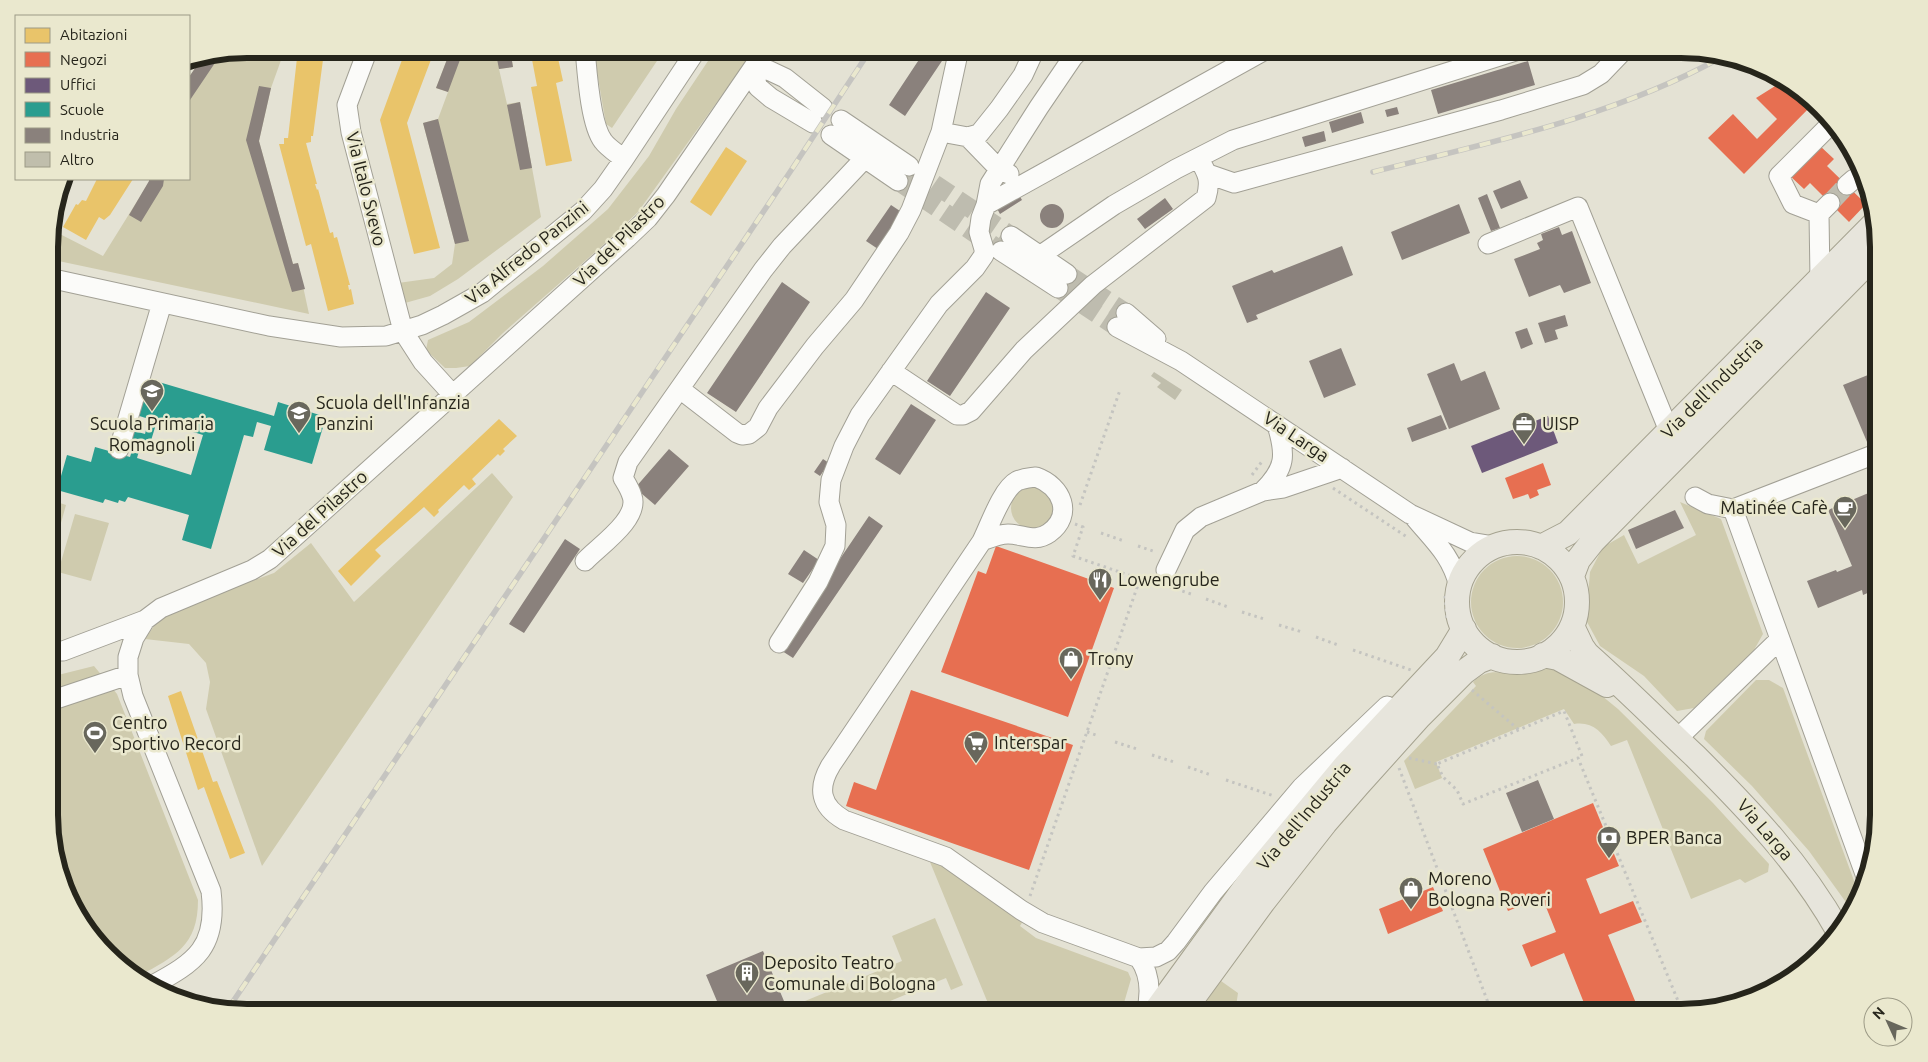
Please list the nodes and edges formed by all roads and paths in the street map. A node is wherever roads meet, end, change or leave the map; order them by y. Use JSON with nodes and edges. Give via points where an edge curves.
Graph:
{"nodes":[{"id":1,"x":364,"y":58,"type":"edge"},
{"id":2,"x":586,"y":58,"type":"edge"},
{"id":3,"x":692,"y":58,"type":"edge"},
{"id":4,"x":760,"y":58,"type":"edge"},
{"id":5,"x":957,"y":58,"type":"edge"},
{"id":6,"x":1031,"y":58,"type":"edge"},
{"id":7,"x":1073,"y":58,"type":"edge"},
{"id":8,"x":1250,"y":58,"type":"edge"},
{"id":9,"x":1493,"y":58,"type":"edge"},
{"id":10,"x":1616,"y":58,"type":"edge"},
{"id":11,"x":752,"y":71,"type":"junction"},
{"id":12,"x":818,"y":115,"type":"dead end"},
{"id":13,"x":1827,"y":128,"type":"edge"},
{"id":14,"x":941,"y":132,"type":"junction"},
{"id":15,"x":968,"y":137,"type":"junction"},
{"id":16,"x":865,"y":158,"type":"junction"},
{"id":17,"x":624,"y":159,"type":"junction"},
{"id":18,"x":1203,"y":167,"type":"junction"},
{"id":19,"x":1000,"y":169,"type":"junction"},
{"id":20,"x":1026,"y":183,"type":"junction"},
{"id":21,"x":986,"y":205,"type":"junction"},
{"id":22,"x":1870,"y":229,"type":"edge"},
{"id":23,"x":1488,"y":244,"type":"dead end"},
{"id":24,"x":1041,"y":255,"type":"junction"},
{"id":25,"x":1870,"y":260,"type":"edge"},
{"id":26,"x":1820,"y":279,"type":"junction"},
{"id":27,"x":58,"y":280,"type":"edge"},
{"id":28,"x":162,"y":303,"type":"junction"},
{"id":29,"x":1122,"y":320,"type":"tunnel mouth"},
{"id":30,"x":403,"y":331,"type":"junction"},
{"id":31,"x":891,"y":371,"type":"junction"},
{"id":32,"x":680,"y":389,"type":"junction"},
{"id":33,"x":1120,"y":390,"type":"dead end"},
{"id":34,"x":450,"y":397,"type":"junction"},
{"id":35,"x":1277,"y":425,"type":"junction"},
{"id":36,"x":1669,"y":431,"type":"junction"},
{"id":37,"x":119,"y":449,"type":"dead end"},
{"id":38,"x":1870,"y":456,"type":"edge"},
{"id":39,"x":1342,"y":468,"type":"junction"},
{"id":40,"x":1330,"y":486,"type":"dead end"},
{"id":41,"x":1263,"y":491,"type":"junction"},
{"id":42,"x":1695,"y":497,"type":"dead end"},
{"id":43,"x":1080,"y":506,"type":"dead end"},
{"id":44,"x":1733,"y":509,"type":"junction"},
{"id":45,"x":1077,"y":514,"type":"dead end"},
{"id":46,"x":1410,"y":514,"type":"junction"},
{"id":47,"x":1101,"y":533,"type":"dead end"},
{"id":48,"x":1410,"y":540,"type":"dead end"},
{"id":49,"x":1124,"y":541,"type":"dead end"},
{"id":50,"x":982,"y":542,"type":"dead end"},
{"id":51,"x":1138,"y":546,"type":"dead end"},
{"id":52,"x":1494,"y":546,"type":"junction"},
{"id":53,"x":1541,"y":547,"type":"junction"},
{"id":54,"x":1156,"y":552,"type":"dead end"},
{"id":55,"x":585,"y":560,"type":"dead end"},
{"id":56,"x":1572,"y":576,"type":"junction"},
{"id":57,"x":1167,"y":578,"type":"joint"},
{"id":58,"x":1140,"y":579,"type":"junction"},
{"id":59,"x":1146,"y":579,"type":"dead end"},
{"id":60,"x":1452,"y":591,"type":"junction"},
{"id":61,"x":1191,"y":594,"type":"dead end"},
{"id":62,"x":1206,"y":599,"type":"dead end"},
{"id":63,"x":1228,"y":607,"type":"dead end"},
{"id":64,"x":1242,"y":612,"type":"dead end"},
{"id":65,"x":1264,"y":619,"type":"dead end"},
{"id":66,"x":145,"y":620,"type":"junction"},
{"id":67,"x":1279,"y":624,"type":"dead end"},
{"id":68,"x":1455,"y":626,"type":"junction"},
{"id":69,"x":1572,"y":626,"type":"junction"},
{"id":70,"x":1302,"y":632,"type":"dead end"},
{"id":71,"x":1316,"y":637,"type":"dead end"},
{"id":72,"x":1780,"y":639,"type":"junction"},
{"id":73,"x":779,"y":643,"type":"dead end"},
{"id":74,"x":1338,"y":645,"type":"dead end"},
{"id":75,"x":1353,"y":650,"type":"dead end"},
{"id":76,"x":58,"y":651,"type":"edge"},
{"id":77,"x":1492,"y":656,"type":"junction"},
{"id":78,"x":1543,"y":656,"type":"junction"},
{"id":79,"x":128,"y":675,"type":"junction"},
{"id":80,"x":1417,"y":678,"type":"junction"},
{"id":81,"x":1468,"y":687,"type":"dead end"},
{"id":82,"x":58,"y":698,"type":"edge"},
{"id":83,"x":1642,"y":705,"type":"junction"},
{"id":84,"x":1520,"y":730,"type":"junction"},
{"id":85,"x":1087,"y":732,"type":"junction"},
{"id":86,"x":1098,"y":736,"type":"dead end"},
{"id":87,"x":1677,"y":739,"type":"junction"},
{"id":88,"x":1115,"y":742,"type":"dead end"},
{"id":89,"x":1137,"y":749,"type":"dead end"},
{"id":90,"x":1152,"y":754,"type":"dead end"},
{"id":91,"x":1401,"y":756,"type":"dead end"},
{"id":92,"x":1582,"y":756,"type":"dead end"},
{"id":93,"x":1396,"y":761,"type":"dead end"},
{"id":94,"x":1174,"y":762,"type":"dead end"},
{"id":95,"x":1437,"y":764,"type":"junction"},
{"id":96,"x":1188,"y":767,"type":"dead end"},
{"id":97,"x":1211,"y":775,"type":"dead end"},
{"id":98,"x":1226,"y":780,"type":"dead end"},
{"id":99,"x":1279,"y":798,"type":"dead end"},
{"id":100,"x":1863,"y":866,"type":"edge"},
{"id":101,"x":1029,"y":899,"type":"dead end"},
{"id":102,"x":1835,"y":925,"type":"edge"},
{"id":103,"x":1140,"y":958,"type":"junction"},
{"id":104,"x":158,"y":982,"type":"edge"},
{"id":105,"x":1148,"y":1004,"type":"edge"},
{"id":106,"x":1160,"y":1004,"type":"edge"},
{"id":107,"x":1189,"y":1004,"type":"edge"},
{"id":108,"x":1489,"y":1004,"type":"edge"},
{"id":109,"x":1679,"y":1004,"type":"edge"}],
"edges":[{"from":1,"to":30,"type":"street","name":"Via Italo Svevo","via":[[346,105]]},
{"from":2,"to":17,"type":"street","via":[[595,121],[603,141]]},
{"from":3,"to":17,"type":"street","name":"Via Alfredo Panzini"},
{"from":4,"to":11,"type":"street"},
{"from":5,"to":14,"type":"street"},
{"from":6,"to":15,"type":"street","via":[[999,109],[979,134]]},
{"from":7,"to":19,"type":"street"},
{"from":8,"to":20,"type":"street"},
{"from":9,"to":18,"type":"street","via":[[1233,140]]},
{"from":10,"to":18,"type":"street","via":[[1601,74],[1583,85],[1234,183]]},
{"from":11,"to":12,"type":"street","via":[[758,87],[771,98]]},
{"from":11,"to":34,"type":"street","name":"Via del Pilastro","via":[[648,218]]},
{"from":13,"to":26,"type":"street","via":[[1779,176],[1793,204],[1824,209]]},
{"from":14,"to":15,"type":"street"},
{"from":14,"to":32,"type":"street","via":[[899,233],[854,300],[768,408],[758,427],[749,434],[737,433]]},
{"from":15,"to":19,"type":"street"},
{"from":16,"to":16,"type":"street","via":[[836,128],[903,174]]},
{"from":16,"to":32,"type":"street","via":[[782,246]]},
{"from":17,"to":30,"type":"street","name":"Via Alfredo Panzini","via":[[583,211],[482,293],[422,325]]},
{"from":18,"to":24,"type":"street","via":[[1176,169],[1114,205]]},
{"from":18,"to":31,"type":"street","via":[[1208,190],[1206,198],[1093,285],[1024,350],[971,411],[957,415]]},
{"from":19,"to":20,"type":"street"},
{"from":19,"to":21,"type":"street","via":[[990,184]]},
{"from":20,"to":21,"type":"street"},
{"from":21,"to":31,"type":"street","via":[[979,232],[984,255],[939,304]]},
{"from":22,"to":26,"type":"main road","name":"Via dell'Industria"},
{"from":23,"to":36,"type":"street","via":[[1578,207]]},
{"from":24,"to":24,"type":"street","via":[[1006,243],[1062,281]]},
{"from":25,"to":56,"type":"main road","name":"Via dell'Industria","via":[[1593,541],[1578,560]]},
{"from":26,"to":36,"type":"main road","name":"Via dell'Industria"},
{"from":27,"to":28,"type":"street","name":"Via Alfredo Panzini"},
{"from":28,"to":30,"type":"street","name":"Via Alfredo Panzini","via":[[342,338],[386,336]]},
{"from":28,"to":37,"type":"street"},
{"from":29,"to":35,"type":"street","name":"Via Larga"},
{"from":30,"to":34,"type":"street","via":[[422,362]]},
{"from":31,"to":73,"type":"street","via":[[860,415],[831,480],[829,502],[836,525],[831,558]]},
{"from":32,"to":55,"type":"street","via":[[628,462],[623,478],[633,497],[632,510],[623,526]]},
{"from":33,"to":43,"type":"path"},
{"from":34,"to":66,"type":"street","name":"Via del Pilastro","via":[[270,559],[252,570],[162,608]]},
{"from":35,"to":39,"type":"street","name":"Via Larga"},
{"from":35,"to":41,"type":"street","via":[[1283,443],[1283,461],[1274,480]]},
{"from":36,"to":53,"type":"main road","name":"Via dell'Industria","via":[[1568,533]]},
{"from":38,"to":44,"type":"street"},
{"from":39,"to":41,"type":"street","via":[[1283,488]]},
{"from":39,"to":46,"type":"street","name":"Via Larga"},
{"from":40,"to":48,"type":"path"},
{"from":41,"to":57,"type":"street","via":[[1192,523],[1182,536]]},
{"from":42,"to":44,"type":"street","via":[[1708,504]]},
{"from":44,"to":72,"type":"street"},
{"from":45,"to":58,"type":"path","via":[[1074,523],[1083,527],[1073,556]]},
{"from":46,"to":52,"type":"street","name":"Via Larga","via":[[1470,542]]},
{"from":46,"to":60,"type":"street","name":"Via Larga","via":[[1448,557],[1454,568]]},
{"from":47,"to":49,"type":"path"},
{"from":50,"to":103,"type":"street","via":[[824,775],[822,786],[826,804],[834,815],[844,820],[946,857],[1043,923]]},
{"from":51,"to":54,"type":"path"},
{"from":52,"to":53,"type":"main road","via":[[1522,542]]},
{"from":52,"to":60,"type":"main road","via":[[1472,562]]},
{"from":53,"to":56,"type":"main road","via":[[1559,559]]},
{"from":56,"to":69,"type":"main road","via":[[1577,601]]},
{"from":57,"to":61,"type":"path"},
{"from":58,"to":59,"type":"path"},
{"from":58,"to":85,"type":"path"},
{"from":60,"to":68,"type":"path"},
{"from":60,"to":68,"type":"main road","via":[[1459,615]]},
{"from":62,"to":63,"type":"path"},
{"from":64,"to":65,"type":"path"},
{"from":66,"to":76,"type":"street"},
{"from":66,"to":79,"type":"street","name":"Via del Pilastro","via":[[128,657]]},
{"from":67,"to":70,"type":"path"},
{"from":68,"to":77,"type":"main road"},
{"from":68,"to":80,"type":"main road","name":"Via dell'Industria","via":[[1447,657]]},
{"from":69,"to":78,"type":"main road","via":[[1560,643]]},
{"from":69,"to":83,"type":"main road","name":"Via Larga","via":[[1582,647]]},
{"from":71,"to":74,"type":"path"},
{"from":72,"to":87,"type":"street"},
{"from":72,"to":100,"type":"street"},
{"from":75,"to":80,"type":"path"},
{"from":77,"to":78,"type":"main road","via":[[1518,662]]},
{"from":77,"to":107,"type":"main road","name":"Via dell'Industria","via":[[1464,672],[1352,792],[1263,902]]},
{"from":78,"to":83,"type":"main road","name":"Via Larga","via":[[1569,663]]},
{"from":79,"to":82,"type":"street"},
{"from":79,"to":104,"type":"street","name":"Via del Pilastro","via":[[133,696],[211,891],[214,911],[205,945],[193,960]]},
{"from":80,"to":103,"type":"street","via":[[1302,787],[1168,951],[1156,957]]},
{"from":80,"to":106,"type":"main road","name":"Via dell'Industria","via":[[1224,914]]},
{"from":81,"to":84,"type":"path"},
{"from":83,"to":87,"type":"main road","name":"Via Larga"},
{"from":84,"to":92,"type":"path","via":[[1564,712]]},
{"from":84,"to":95,"type":"path"},
{"from":85,"to":86,"type":"path"},
{"from":85,"to":101,"type":"path"},
{"from":87,"to":102,"type":"main road","name":"Via Larga","via":[[1779,844]]},
{"from":88,"to":89,"type":"path"},
{"from":90,"to":94,"type":"path"},
{"from":91,"to":95,"type":"path"},
{"from":93,"to":108,"type":"path"},
{"from":95,"to":109,"type":"path","via":[[1443,777],[1457,790],[1463,804],[1578,758]]},
{"from":96,"to":97,"type":"path"},
{"from":98,"to":99,"type":"path"},
{"from":103,"to":105,"type":"street","via":[[1149,983]]}]}
